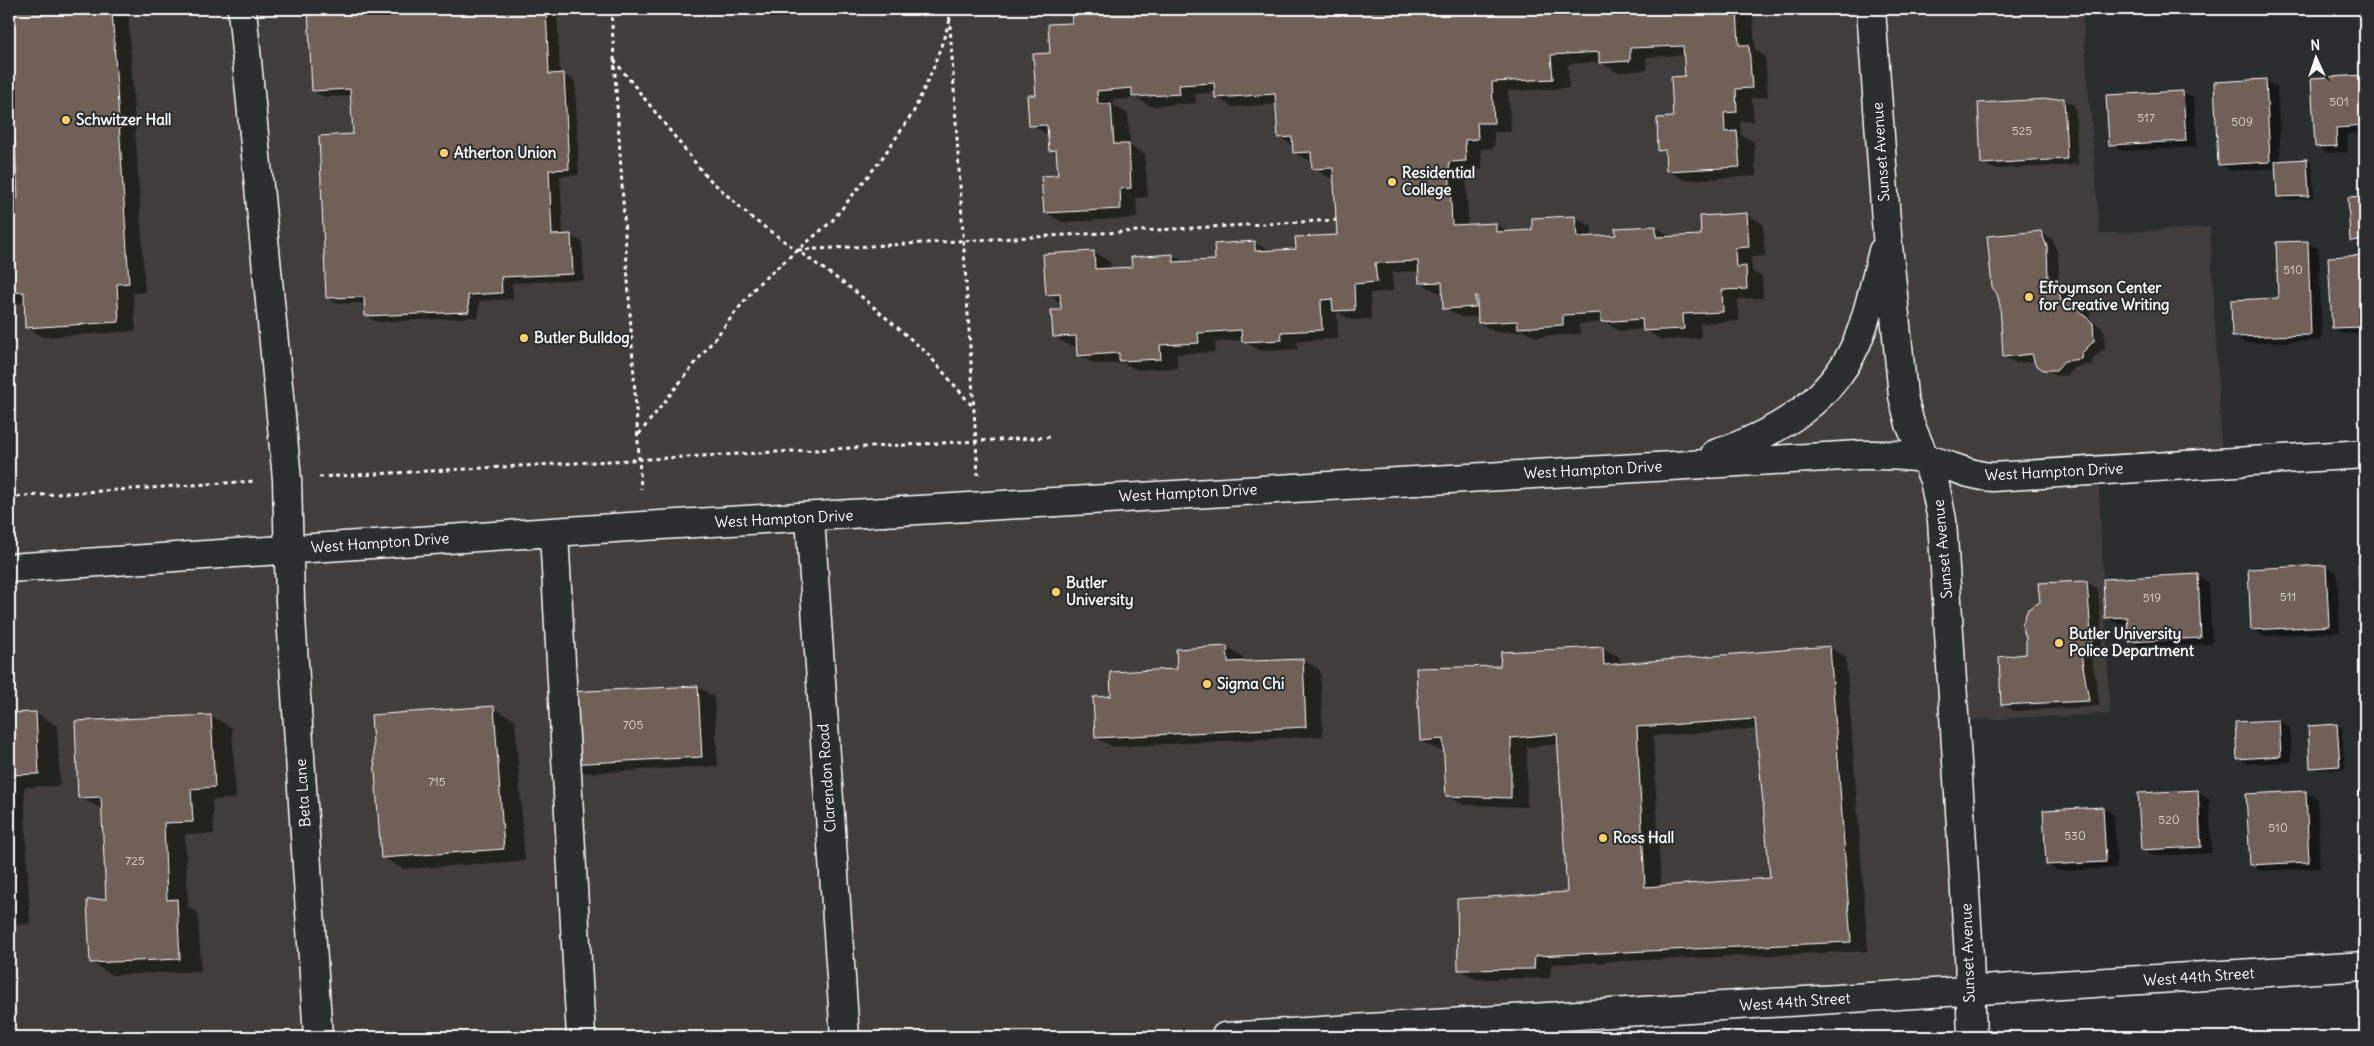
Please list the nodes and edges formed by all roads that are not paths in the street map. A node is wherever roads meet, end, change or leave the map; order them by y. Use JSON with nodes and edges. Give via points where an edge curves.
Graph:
{"nodes":[{"id":1,"x":242,"y":9,"type":"edge"},
{"id":2,"x":1871,"y":9,"type":"edge"},
{"id":3,"x":1887,"y":236,"type":"junction"},
{"id":4,"x":2365,"y":454,"type":"edge"},
{"id":5,"x":1927,"y":459,"type":"junction"},
{"id":6,"x":1684,"y":464,"type":"junction"},
{"id":7,"x":810,"y":518,"type":"junction"},
{"id":8,"x":554,"y":532,"type":"junction"},
{"id":9,"x":288,"y":549,"type":"junction"},
{"id":10,"x":9,"y":568,"type":"edge"},
{"id":11,"x":2365,"y":966,"type":"edge"},
{"id":12,"x":1970,"y":991,"type":"junction"},
{"id":13,"x":318,"y":1037,"type":"edge"},
{"id":14,"x":581,"y":1037,"type":"edge"},
{"id":15,"x":845,"y":1037,"type":"edge"},
{"id":16,"x":1225,"y":1037,"type":"edge"},
{"id":17,"x":1972,"y":1037,"type":"edge"}],
"edges":[{"from":1,"to":9,"type":"street","name":"Beta Lane","via":[[287,479]]},
{"from":2,"to":3,"type":"street","name":"Sunset Avenue"},
{"from":3,"to":5,"type":"street","name":"Sunset Avenue","via":[[1905,411]]},
{"from":3,"to":6,"type":"street","via":[[1861,333],[1826,391],[1806,410],[1763,436]]},
{"from":4,"to":5,"type":"street","name":"West Hampton Drive","via":[[1992,477],[1978,476]]},
{"from":5,"to":6,"type":"street","name":"West Hampton Drive","via":[[1860,454]]},
{"from":5,"to":12,"type":"street","name":"Sunset Avenue","via":[[1937,490],[1944,541]]},
{"from":6,"to":7,"type":"street","name":"West Hampton Drive"},
{"from":7,"to":8,"type":"street","name":"West Hampton Drive"},
{"from":7,"to":15,"type":"street","name":"Clarendon Road"},
{"from":8,"to":9,"type":"street","name":"West Hampton Drive"},
{"from":8,"to":14,"type":"street"},
{"from":9,"to":10,"type":"street","name":"West Hampton Drive"},
{"from":9,"to":13,"type":"street","name":"Beta Lane"},
{"from":11,"to":12,"type":"street","name":"West 44th Street"},
{"from":12,"to":16,"type":"street","name":"West 44th Street"},
{"from":12,"to":17,"type":"street","name":"Sunset Avenue"}]}
